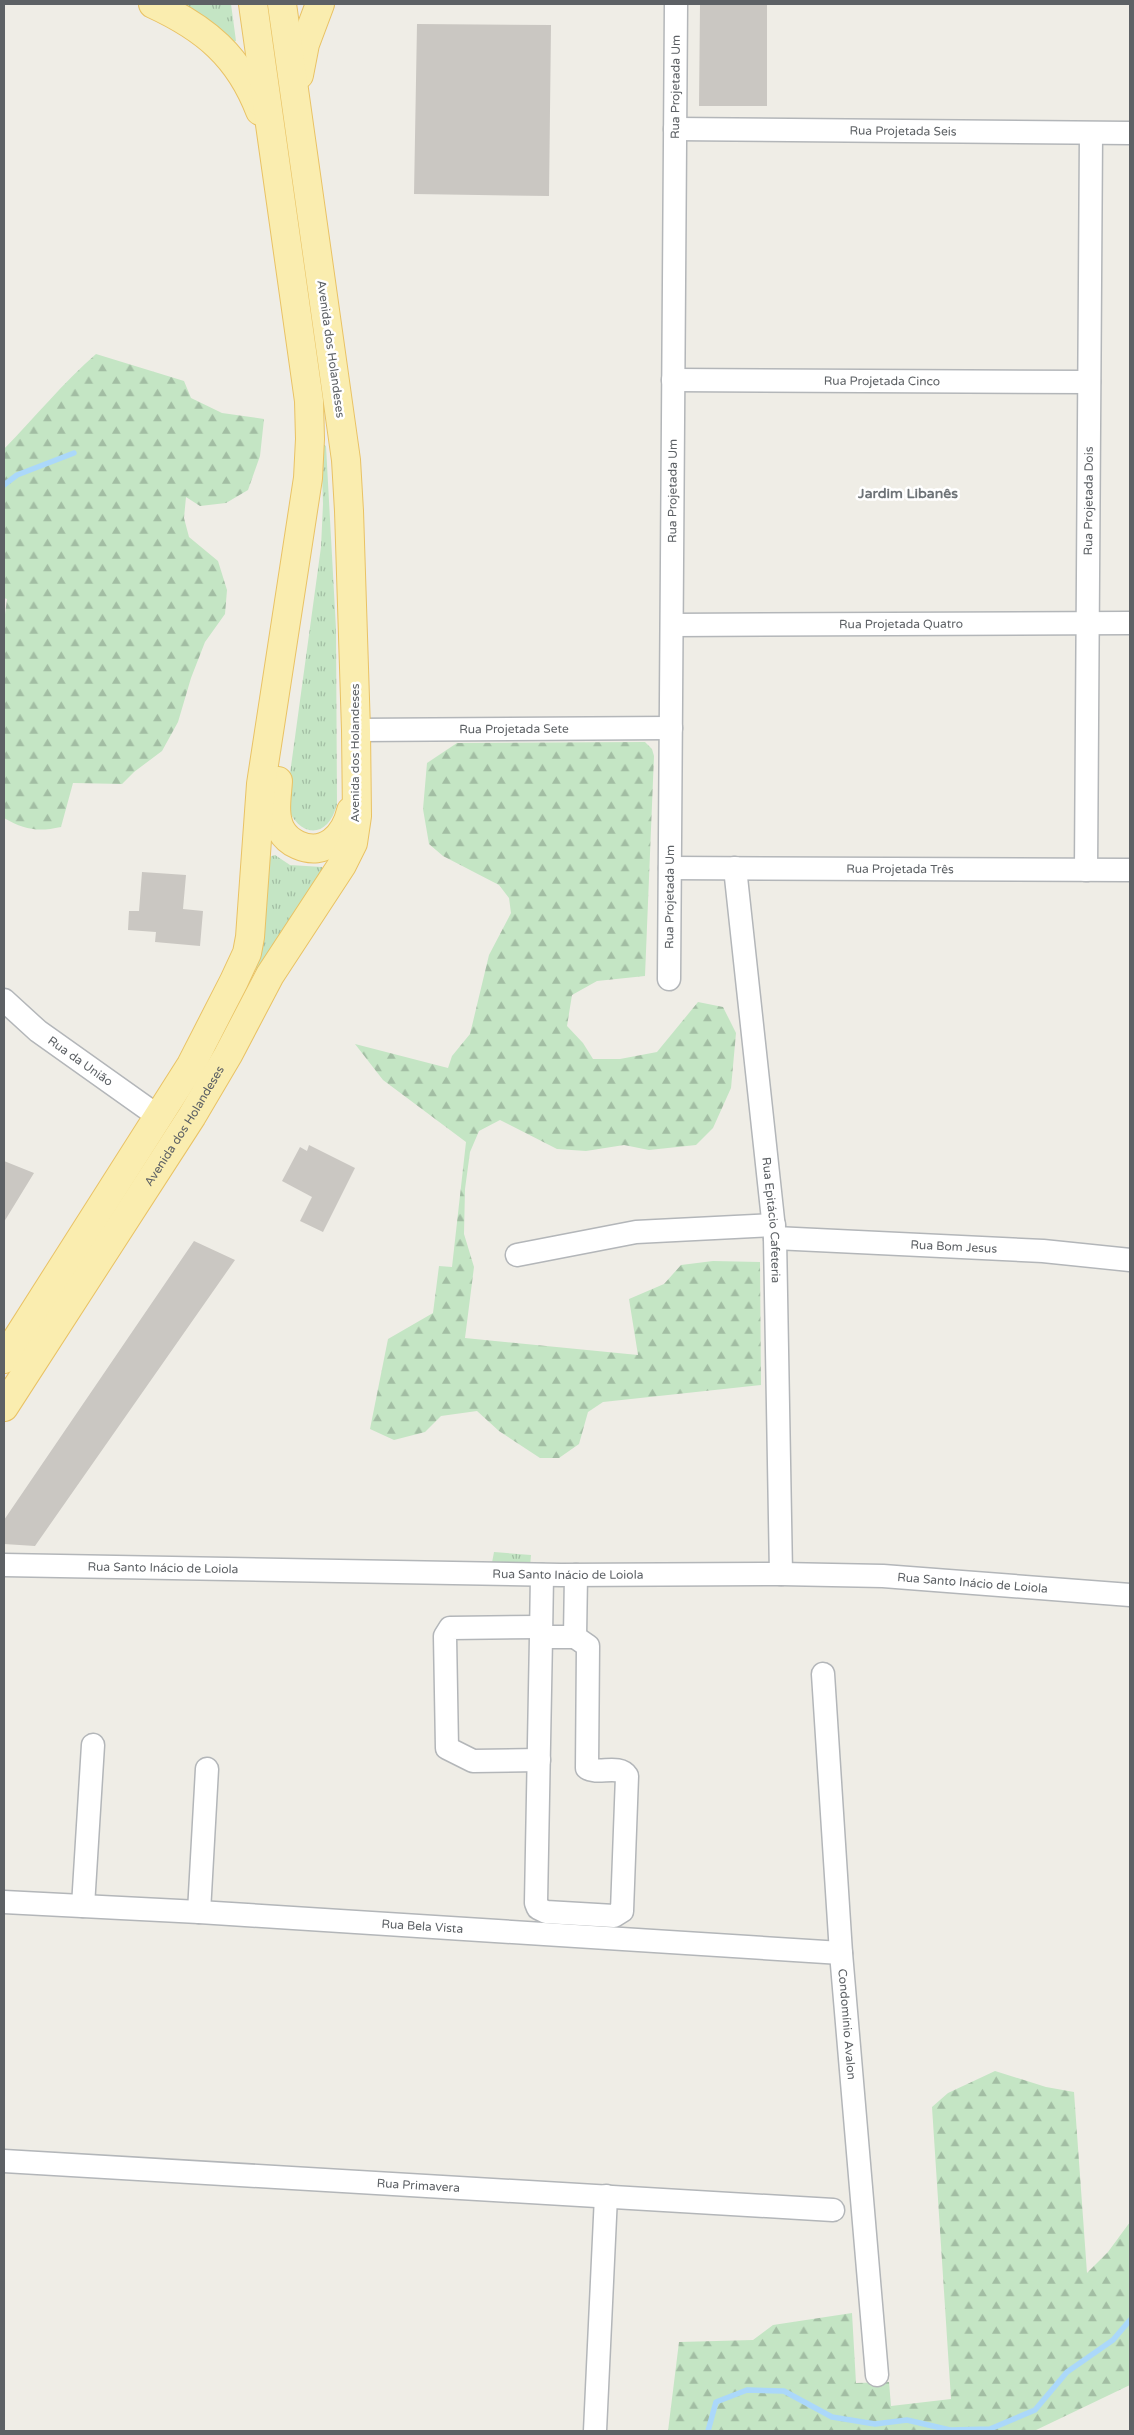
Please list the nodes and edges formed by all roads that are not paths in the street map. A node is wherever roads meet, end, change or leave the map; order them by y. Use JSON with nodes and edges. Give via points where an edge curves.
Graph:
{"nodes":[{"id":1,"x":153,"y":4,"type":"edge"},
{"id":2,"x":253,"y":4,"type":"edge"},
{"id":3,"x":282,"y":4,"type":"edge"},
{"id":4,"x":320,"y":4,"type":"edge"},
{"id":5,"x":676,"y":4,"type":"edge"},
{"id":6,"x":297,"y":114,"type":"junction"},
{"id":7,"x":675,"y":129,"type":"junction"},
{"id":8,"x":1091,"y":134,"type":"junction"},
{"id":9,"x":1130,"y":134,"type":"edge"},
{"id":10,"x":273,"y":148,"type":"junction"},
{"id":11,"x":674,"y":380,"type":"junction"},
{"id":12,"x":1089,"y":382,"type":"junction"},
{"id":13,"x":308,"y":478,"type":"junction"},
{"id":14,"x":1088,"y":623,"type":"junction"},
{"id":15,"x":1130,"y":623,"type":"edge"},
{"id":16,"x":672,"y":625,"type":"junction"},
{"id":17,"x":671,"y":728,"type":"junction"},
{"id":18,"x":356,"y":730,"type":"junction"},
{"id":19,"x":356,"y":777,"type":"junction"},
{"id":20,"x":670,"y":868,"type":"junction"},
{"id":21,"x":735,"y":868,"type":"junction"},
{"id":22,"x":1086,"y":870,"type":"junction"},
{"id":23,"x":1130,"y":870,"type":"edge"},
{"id":24,"x":669,"y":979,"type":"dead end"},
{"id":25,"x":4,"y":1000,"type":"edge"},
{"id":26,"x":159,"y":1117,"type":"junction"},
{"id":27,"x":774,"y":1231,"type":"junction"},
{"id":28,"x":517,"y":1254,"type":"dead end"},
{"id":29,"x":1130,"y":1260,"type":"edge"},
{"id":30,"x":4,"y":1359,"type":"edge"},
{"id":31,"x":4,"y":1407,"type":"edge"},
{"id":32,"x":4,"y":1565,"type":"edge"},
{"id":33,"x":781,"y":1574,"type":"junction"},
{"id":34,"x":542,"y":1575,"type":"junction"},
{"id":35,"x":576,"y":1575,"type":"junction"},
{"id":36,"x":1130,"y":1595,"type":"edge"},
{"id":37,"x":541,"y":1632,"type":"junction"},
{"id":38,"x":575,"y":1637,"type":"junction"},
{"id":39,"x":823,"y":1674,"type":"dead end"},
{"id":40,"x":93,"y":1745,"type":"dead end"},
{"id":41,"x":539,"y":1760,"type":"junction"},
{"id":42,"x":207,"y":1769,"type":"dead end"},
{"id":43,"x":4,"y":1902,"type":"edge"},
{"id":44,"x":83,"y":1906,"type":"junction"},
{"id":45,"x":199,"y":1912,"type":"junction"},
{"id":46,"x":841,"y":1953,"type":"junction"},
{"id":47,"x":4,"y":2161,"type":"edge"},
{"id":48,"x":606,"y":2203,"type":"junction"},
{"id":49,"x":833,"y":2210,"type":"dead end"},
{"id":50,"x":877,"y":2375,"type":"dead end"},
{"id":51,"x":595,"y":2431,"type":"edge"}],
"edges":[{"from":1,"to":10,"type":"main road","via":[[203,31],[224,52],[252,93]]},
{"from":2,"to":10,"type":"main road","name":"Avenida dos Holandeses"},
{"from":3,"to":6,"type":"main road","name":"Avenida dos Holandeses"},
{"from":4,"to":6,"type":"main road","via":[[304,44]]},
{"from":5,"to":7,"type":"street","name":"Rua Projetada Um"},
{"from":6,"to":18,"type":"main road","name":"Avenida dos Holandeses","via":[[346,460]]},
{"from":7,"to":8,"type":"street","name":"Rua Projetada Seis"},
{"from":7,"to":11,"type":"street","name":"Rua Projetada Um"},
{"from":8,"to":9,"type":"street","name":"Rua Projetada Seis"},
{"from":8,"to":12,"type":"street","name":"Rua Projetada Dois"},
{"from":10,"to":13,"type":"main road","name":"Avenida dos Holandeses","via":[[309,400]]},
{"from":11,"to":12,"type":"street","name":"Rua Projetada Cinco"},
{"from":11,"to":16,"type":"street","name":"Rua Projetada Um"},
{"from":12,"to":14,"type":"street","name":"Rua Projetada Dois"},
{"from":13,"to":19,"type":"main road","via":[[276,802],[281,831],[305,848],[320,848],[334,842],[348,821]]},
{"from":13,"to":26,"type":"main road","name":"Avenida dos Holandeses","via":[[261,784],[249,945],[220,1012]]},
{"from":14,"to":15,"type":"street","name":"Rua Projetada Quatro"},
{"from":14,"to":16,"type":"street","name":"Rua Projetada Quatro"},
{"from":14,"to":22,"type":"street","name":"Rua Projetada Dois"},
{"from":16,"to":17,"type":"street","name":"Rua Projetada Um"},
{"from":17,"to":18,"type":"street","name":"Rua Projetada Sete"},
{"from":17,"to":20,"type":"street","name":"Rua Projetada Um"},
{"from":18,"to":19,"type":"main road","name":"Avenida dos Holandeses"},
{"from":19,"to":31,"type":"main road","name":"Avenida dos Holandeses","via":[[356,824],[346,858],[270,975],[192,1116]]},
{"from":20,"to":21,"type":"street","name":"Rua Projetada Três"},
{"from":20,"to":24,"type":"street","name":"Rua Projetada Um"},
{"from":21,"to":22,"type":"street","name":"Rua Projetada Três"},
{"from":21,"to":27,"type":"street","name":"Rua Epitácio Cafeteria"},
{"from":22,"to":23,"type":"street","name":"Rua Projetada Três"},
{"from":25,"to":26,"type":"street","name":"Rua da União","via":[[38,1031]]},
{"from":26,"to":30,"type":"main road","name":"Avenida dos Holandeses"},
{"from":27,"to":28,"type":"street","name":"Rua Bom Jesus","via":[[636,1232]]},
{"from":27,"to":29,"type":"street","name":"Rua Bom Jesus"},
{"from":27,"to":33,"type":"street","name":"Rua Epitácio Cafeteria"},
{"from":32,"to":34,"type":"street","name":"Rua Santo Inácio de Loiola"},
{"from":33,"to":35,"type":"street","name":"Rua Santo Inácio de Loiola"},
{"from":33,"to":36,"type":"street","name":"Rua Santo Inácio de Loiola","via":[[883,1576]]},
{"from":34,"to":35,"type":"street","name":"Rua Santo Inácio de Loiola"},
{"from":34,"to":37,"type":"street"},
{"from":35,"to":38,"type":"street"},
{"from":37,"to":38,"type":"street"},
{"from":37,"to":41,"type":"street"},
{"from":37,"to":41,"type":"street","via":[[450,1628],[445,1636],[447,1748],[473,1761]]},
{"from":38,"to":41,"type":"street","via":[[588,1646],[587,1768],[619,1770],[627,1776],[622,1911],[614,1916],[546,1912],[538,1908]]},
{"from":39,"to":46,"type":"street","name":"Condomínio Avalon"},
{"from":40,"to":44,"type":"street"},
{"from":42,"to":45,"type":"street"},
{"from":43,"to":44,"type":"street","name":"Rua Bela Vista"},
{"from":44,"to":45,"type":"street","name":"Rua Bela Vista"},
{"from":45,"to":46,"type":"street","name":"Rua Bela Vista"},
{"from":46,"to":50,"type":"street","name":"Condomínio Avalon"},
{"from":47,"to":48,"type":"street","name":"Rua Primavera"},
{"from":48,"to":49,"type":"street","name":"Rua Primavera"},
{"from":48,"to":51,"type":"street"}]}
